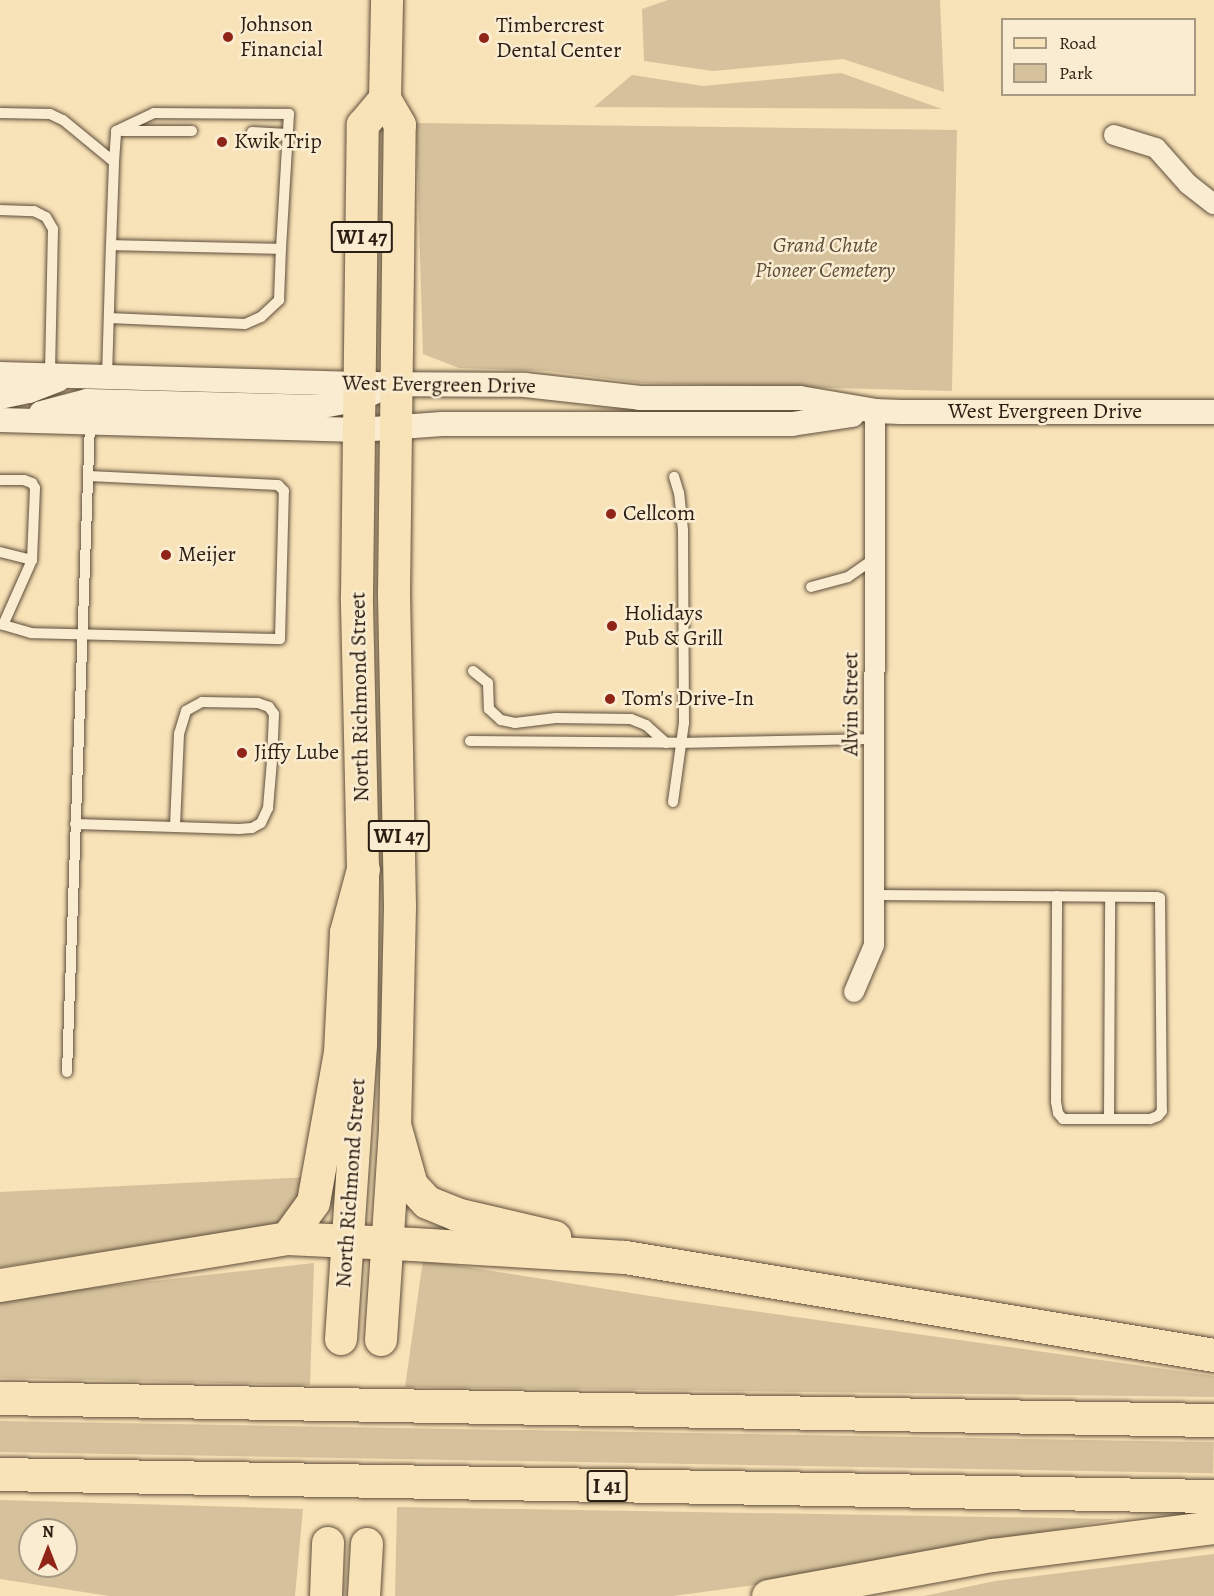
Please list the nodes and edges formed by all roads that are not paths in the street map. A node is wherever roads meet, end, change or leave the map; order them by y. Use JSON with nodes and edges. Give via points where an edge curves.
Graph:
{"nodes":[{"id":1,"x":387,"y":0,"type":"edge"},
{"id":2,"x":385,"y":99,"type":"junction"},
{"id":3,"x":0,"y":113,"type":"edge"},
{"id":4,"x":116,"y":131,"type":"junction"},
{"id":5,"x":192,"y":131,"type":"dead end"},
{"id":6,"x":252,"y":132,"type":"dead end"},
{"id":7,"x":288,"y":134,"type":"junction"},
{"id":8,"x":1113,"y":135,"type":"dead end"},
{"id":9,"x":114,"y":162,"type":"junction"},
{"id":10,"x":1214,"y":204,"type":"edge"},
{"id":11,"x":0,"y":210,"type":"edge"},
{"id":12,"x":111,"y":245,"type":"junction"},
{"id":13,"x":281,"y":249,"type":"junction"},
{"id":14,"x":109,"y":318,"type":"junction"},
{"id":15,"x":0,"y":374,"type":"edge"},
{"id":16,"x":59,"y":375,"type":"junction"},
{"id":17,"x":107,"y":377,"type":"junction"},
{"id":18,"x":396,"y":384,"type":"junction"},
{"id":19,"x":359,"y":391,"type":"junction"},
{"id":20,"x":0,"y":397,"type":"edge"},
{"id":21,"x":708,"y":399,"type":"junction"},
{"id":22,"x":875,"y":411,"type":"junction"},
{"id":23,"x":1214,"y":412,"type":"edge"},
{"id":24,"x":8,"y":420,"type":"edge"},
{"id":25,"x":396,"y":422,"type":"junction"},
{"id":26,"x":90,"y":423,"type":"junction"},
{"id":27,"x":359,"y":430,"type":"junction"},
{"id":28,"x":88,"y":476,"type":"junction"},
{"id":29,"x":674,"y":477,"type":"dead end"},
{"id":30,"x":0,"y":480,"type":"edge"},
{"id":31,"x":0,"y":552,"type":"edge"},
{"id":32,"x":876,"y":558,"type":"junction"},
{"id":33,"x":32,"y":560,"type":"junction"},
{"id":34,"x":811,"y":587,"type":"dead end"},
{"id":35,"x":1,"y":624,"type":"edge"},
{"id":36,"x":81,"y":633,"type":"junction"},
{"id":37,"x":473,"y":671,"type":"dead end"},
{"id":38,"x":875,"y":739,"type":"junction"},
{"id":39,"x":470,"y":741,"type":"dead end"},
{"id":40,"x":666,"y":742,"type":"junction"},
{"id":41,"x":682,"y":742,"type":"junction"},
{"id":42,"x":673,"y":801,"type":"dead end"},
{"id":43,"x":75,"y":824,"type":"junction"},
{"id":44,"x":175,"y":827,"type":"junction"},
{"id":45,"x":363,"y":869,"type":"junction"},
{"id":46,"x":873,"y":895,"type":"junction"},
{"id":47,"x":1057,"y":896,"type":"junction"},
{"id":48,"x":1110,"y":897,"type":"junction"},
{"id":49,"x":854,"y":992,"type":"dead end"},
{"id":50,"x":67,"y":1072,"type":"dead end"},
{"id":51,"x":1109,"y":1119,"type":"junction"},
{"id":52,"x":395,"y":1128,"type":"junction"},
{"id":53,"x":287,"y":1238,"type":"junction"},
{"id":54,"x":347,"y":1241,"type":"junction"},
{"id":55,"x":388,"y":1242,"type":"junction"},
{"id":56,"x":625,"y":1257,"type":"junction"},
{"id":57,"x":0,"y":1285,"type":"edge"},
{"id":58,"x":341,"y":1339,"type":"dead end"},
{"id":59,"x":381,"y":1340,"type":"dead end"},
{"id":60,"x":1214,"y":1355,"type":"edge"},
{"id":61,"x":0,"y":1398,"type":"edge"},
{"id":62,"x":1214,"y":1420,"type":"edge"},
{"id":63,"x":0,"y":1474,"type":"edge"},
{"id":64,"x":1214,"y":1496,"type":"edge"},
{"id":65,"x":1214,"y":1527,"type":"edge"},
{"id":66,"x":328,"y":1543,"type":"dead end"},
{"id":67,"x":367,"y":1544,"type":"dead end"},
{"id":68,"x":326,"y":1596,"type":"edge"},
{"id":69,"x":364,"y":1596,"type":"edge"},
{"id":70,"x":768,"y":1596,"type":"edge"}],
"edges":[{"from":1,"to":2,"type":"main road","name":"North Richmond Street","number":"WI 47"},
{"from":2,"to":18,"type":"main road","name":"North Richmond Street","number":"WI 47","via":[[399,125]]},
{"from":2,"to":19,"type":"main road","name":"North Richmond Street","number":"WI 47","via":[[363,125]]},
{"from":3,"to":9,"type":"lane","via":[[50,114]]},
{"from":4,"to":5,"type":"lane"},
{"from":4,"to":7,"type":"lane","via":[[154,113],[233,113],[289,114]]},
{"from":4,"to":9,"type":"lane"},
{"from":6,"to":7,"type":"lane"},
{"from":7,"to":13,"type":"lane"},
{"from":8,"to":10,"type":"street","via":[[1156,148],[1188,184]]},
{"from":9,"to":12,"type":"lane"},
{"from":11,"to":16,"type":"lane","via":[[34,211],[46,217],[53,229]]},
{"from":12,"to":13,"type":"lane"},
{"from":12,"to":14,"type":"lane"},
{"from":13,"to":14,"type":"lane","via":[[279,300],[261,318],[245,324]]},
{"from":14,"to":17,"type":"lane"},
{"from":15,"to":16,"type":"street","name":"West Evergreen Drive"},
{"from":16,"to":17,"type":"street","name":"West Evergreen Drive"},
{"from":16,"to":20,"type":"street","via":[[28,391]]},
{"from":17,"to":19,"type":"street","name":"West Evergreen Drive"},
{"from":18,"to":19,"type":"street","name":"West Evergreen Drive"},
{"from":18,"to":21,"type":"street","name":"West Evergreen Drive","via":[[525,385],[640,399]]},
{"from":18,"to":25,"type":"main road","name":"North Richmond Street","number":"WI 47"},
{"from":19,"to":24,"type":"street","via":[[318,407],[87,401]]},
{"from":19,"to":27,"type":"main road","name":"North Richmond Street","number":"WI 47"},
{"from":21,"to":22,"type":"street","name":"West Evergreen Drive","via":[[800,398]]},
{"from":21,"to":25,"type":"street","via":[[674,409],[439,408]]},
{"from":22,"to":23,"type":"street","name":"West Evergreen Drive"},
{"from":22,"to":25,"type":"street","name":"West Evergreen Drive","via":[[792,424]]},
{"from":22,"to":32,"type":"street","name":"Alvin Street"},
{"from":24,"to":26,"type":"street","name":"West Evergreen Drive"},
{"from":25,"to":27,"type":"street","name":"West Evergreen Drive"},
{"from":25,"to":52,"type":"main road","name":"North Richmond Street","number":"WI 47","via":[[400,906]]},
{"from":26,"to":27,"type":"street","name":"West Evergreen Drive"},
{"from":26,"to":28,"type":"lane"},
{"from":27,"to":45,"type":"main road","name":"North Richmond Street","number":"WI 47","via":[[357,596]]},
{"from":28,"to":36,"type":"lane"},
{"from":28,"to":36,"type":"lane","via":[[278,485],[284,491],[280,639]]},
{"from":29,"to":41,"type":"lane","via":[[682,531]]},
{"from":30,"to":33,"type":"lane","via":[[24,480],[35,488]]},
{"from":31,"to":33,"type":"lane"},
{"from":32,"to":34,"type":"lane","via":[[848,577]]},
{"from":32,"to":38,"type":"street","name":"Alvin Street"},
{"from":33,"to":35,"type":"lane"},
{"from":35,"to":36,"type":"lane","via":[[31,633]]},
{"from":36,"to":43,"type":"lane"},
{"from":37,"to":40,"type":"lane","via":[[488,683],[489,709],[501,720],[515,723],[556,718],[631,719],[646,725]]},
{"from":38,"to":41,"type":"lane"},
{"from":38,"to":46,"type":"street","name":"Alvin Street"},
{"from":39,"to":40,"type":"lane"},
{"from":40,"to":41,"type":"lane"},
{"from":41,"to":42,"type":"lane"},
{"from":43,"to":44,"type":"lane"},
{"from":43,"to":50,"type":"lane"},
{"from":44,"to":44,"type":"lane","via":[[239,829],[261,823],[268,808],[272,760],[274,714],[269,707],[258,703],[202,702],[186,711],[179,734]]},
{"from":45,"to":53,"type":"highway","via":[[346,932],[340,1052],[313,1202]]},
{"from":45,"to":54,"type":"main road","name":"North Richmond Street","number":"WI 47","via":[[361,1045]]},
{"from":46,"to":47,"type":"lane"},
{"from":46,"to":49,"type":"street","name":"Alvin Street","via":[[873,945]]},
{"from":47,"to":48,"type":"lane"},
{"from":47,"to":51,"type":"lane","via":[[1058,1113],[1063,1119]]},
{"from":48,"to":51,"type":"lane"},
{"from":48,"to":51,"type":"lane","via":[[1160,898],[1162,1111],[1150,1119]]},
{"from":52,"to":55,"type":"main road","name":"North Richmond Street","number":"WI 47"},
{"from":52,"to":56,"type":"highway","via":[[411,1185],[427,1202],[456,1214]]},
{"from":53,"to":54,"type":"highway"},
{"from":53,"to":57,"type":"highway"},
{"from":54,"to":55,"type":"highway"},
{"from":54,"to":58,"type":"main road","name":"North Richmond Street","number":"WI 47"},
{"from":55,"to":56,"type":"highway"},
{"from":55,"to":59,"type":"main road","name":"North Richmond Street","number":"WI 47"},
{"from":56,"to":60,"type":"highway"},
{"from":61,"to":62,"type":"highway"},
{"from":63,"to":64,"type":"highway","number":"I 41"},
{"from":65,"to":70,"type":"highway","via":[[992,1555]]},
{"from":66,"to":68,"type":"main road"},
{"from":67,"to":69,"type":"main road"}]}
